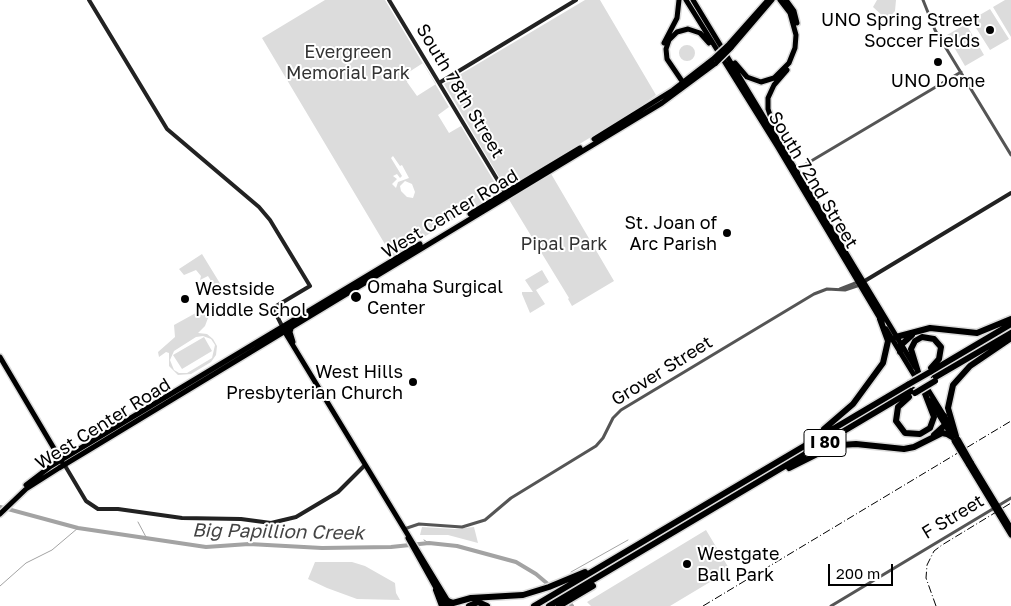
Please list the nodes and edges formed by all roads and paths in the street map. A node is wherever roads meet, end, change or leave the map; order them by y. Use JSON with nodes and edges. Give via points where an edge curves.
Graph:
{"nodes":[{"id":1,"x":89,"y":0,"type":"edge"},
{"id":2,"x":389,"y":0,"type":"edge"},
{"id":3,"x":576,"y":0,"type":"edge"},
{"id":4,"x":679,"y":0,"type":"edge"},
{"id":5,"x":686,"y":0,"type":"edge"},
{"id":6,"x":693,"y":0,"type":"edge"},
{"id":7,"x":768,"y":0,"type":"edge"},
{"id":8,"x":772,"y":0,"type":"edge"},
{"id":9,"x":780,"y":0,"type":"edge"},
{"id":10,"x":786,"y":0,"type":"edge"},
{"id":11,"x":923,"y":0,"type":"edge"},
{"id":12,"x":702,"y":15,"type":"junction"},
{"id":13,"x":730,"y":46,"type":"junction"},
{"id":14,"x":961,"y":72,"type":"junction"},
{"id":15,"x":736,"y":80,"type":"junction"},
{"id":16,"x":438,"y":83,"type":"junction"},
{"id":17,"x":683,"y":86,"type":"junction"},
{"id":18,"x":782,"y":143,"type":"junction"},
{"id":19,"x":1011,"y":155,"type":"edge"},
{"id":20,"x":795,"y":171,"type":"junction"},
{"id":21,"x":1011,"y":193,"type":"edge"},
{"id":22,"x":506,"y":194,"type":"junction"},
{"id":23,"x":823,"y":224,"type":"junction"},
{"id":24,"x":830,"y":226,"type":"junction"},
{"id":25,"x":860,"y":283,"type":"junction"},
{"id":26,"x":880,"y":319,"type":"junction"},
{"id":27,"x":1011,"y":319,"type":"edge"},
{"id":28,"x":295,"y":323,"type":"junction"},
{"id":29,"x":1011,"y":324,"type":"edge"},
{"id":30,"x":284,"y":329,"type":"junction"},
{"id":31,"x":919,"y":330,"type":"junction"},
{"id":32,"x":1011,"y":333,"type":"edge"},
{"id":33,"x":896,"y":337,"type":"junction"},
{"id":34,"x":1011,"y":338,"type":"edge"},
{"id":35,"x":293,"y":342,"type":"junction"},
{"id":36,"x":900,"y":348,"type":"junction"},
{"id":37,"x":0,"y":357,"type":"edge"},
{"id":38,"x":917,"y":373,"type":"joint"},
{"id":39,"x":932,"y":375,"type":"junction"},
{"id":40,"x":174,"y":385,"type":"dead end"},
{"id":41,"x":318,"y":385,"type":"junction"},
{"id":42,"x":911,"y":387,"type":"junction"},
{"id":43,"x":182,"y":388,"type":"junction"},
{"id":44,"x":925,"y":390,"type":"junction"},
{"id":45,"x":944,"y":416,"type":"junction"},
{"id":46,"x":945,"y":425,"type":"junction"},
{"id":47,"x":955,"y":438,"type":"junction"},
{"id":48,"x":914,"y":448,"type":"junction"},
{"id":49,"x":63,"y":462,"type":"junction"},
{"id":50,"x":365,"y":465,"type":"junction"},
{"id":51,"x":746,"y":480,"type":"junction"},
{"id":52,"x":736,"y":495,"type":"junction"},
{"id":53,"x":16,"y":496,"type":"junction"},
{"id":54,"x":1011,"y":498,"type":"edge"},
{"id":55,"x":996,"y":507,"type":"junction"},
{"id":56,"x":0,"y":509,"type":"edge"},
{"id":57,"x":0,"y":514,"type":"edge"},
{"id":58,"x":1011,"y":528,"type":"edge"},
{"id":59,"x":406,"y":532,"type":"junction"},
{"id":60,"x":1011,"y":535,"type":"edge"},
{"id":61,"x":420,"y":555,"type":"junction"},
{"id":62,"x":568,"y":582,"type":"junction"},
{"id":63,"x":436,"y":590,"type":"junction"},
{"id":64,"x":578,"y":592,"type":"junction"},
{"id":65,"x":476,"y":598,"type":"junction"},
{"id":66,"x":448,"y":604,"type":"edge"},
{"id":67,"x":442,"y":606,"type":"edge"},
{"id":68,"x":457,"y":606,"type":"edge"},
{"id":69,"x":469,"y":606,"type":"edge"},
{"id":70,"x":488,"y":606,"type":"edge"},
{"id":71,"x":534,"y":606,"type":"edge"},
{"id":72,"x":549,"y":606,"type":"edge"},
{"id":73,"x":559,"y":606,"type":"edge"},
{"id":74,"x":831,"y":606,"type":"edge"}],
"edges":[{"from":1,"to":30,"type":"main road","via":[[164,125],[181,143],[266,213],[310,286],[273,308]]},
{"from":2,"to":16,"type":"main road","name":"South 78th Street"},
{"from":3,"to":16,"type":"main road"},
{"from":4,"to":17,"type":"main road","via":[[678,14],[662,51],[666,63]]},
{"from":5,"to":15,"type":"main road","name":"South 72nd Street"},
{"from":6,"to":12,"type":"main road","name":"South 72nd Street"},
{"from":7,"to":13,"type":"main road","name":"West Center Road"},
{"from":8,"to":13,"type":"main road","name":"West Center Road"},
{"from":9,"to":12,"type":"main road","via":[[792,15],[795,48],[784,70],[764,81],[744,75]]},
{"from":10,"to":18,"type":"main road","via":[[795,15],[799,47],[792,65],[771,90],[768,106]]},
{"from":11,"to":14,"type":"street","via":[[932,24]]},
{"from":12,"to":18,"type":"main road","name":"South 72nd Street"},
{"from":13,"to":17,"type":"main road","name":"West Center Road","bridge":true},
{"from":14,"to":19,"type":"street"},
{"from":14,"to":20,"type":"street"},
{"from":15,"to":17,"type":"main road","via":[[703,35],[695,30],[686,30],[672,37],[666,49],[669,62]]},
{"from":15,"to":20,"type":"main road","name":"South 72nd Street"},
{"from":16,"to":22,"type":"main road","name":"South 78th Street"},
{"from":17,"to":22,"type":"main road","name":"West Center Road"},
{"from":18,"to":20,"type":"main road","name":"South 72nd Street"},
{"from":20,"to":23,"type":"main road","name":"South 72nd Street"},
{"from":20,"to":24,"type":"main road","name":"South 72nd Street"},
{"from":21,"to":25,"type":"main road","name":"Grover Street"},
{"from":22,"to":28,"type":"main road","name":"West Center Road"},
{"from":22,"to":30,"type":"main road","name":"West Center Road"},
{"from":23,"to":24,"type":"main road"},
{"from":23,"to":25,"type":"main road","name":"South 72nd Street"},
{"from":24,"to":25,"type":"main road","name":"South 72nd Street"},
{"from":25,"to":26,"type":"main road","name":"South 72nd Street"},
{"from":25,"to":33,"type":"main road","name":"South 72nd Street"},
{"from":25,"to":59,"type":"street","name":"Grover Street","via":[[845,290],[824,290],[814,294],[621,410],[596,446],[511,498],[486,520],[462,527],[419,524]]},
{"from":26,"to":36,"type":"main road","name":"South 72nd Street"},
{"from":26,"to":51,"type":"highway","via":[[888,341],[886,355],[858,400],[831,424]]},
{"from":27,"to":31,"type":"highway","via":[[977,333],[933,328]]},
{"from":28,"to":30,"type":"main road","name":"West Center Road"},
{"from":28,"to":35,"type":"main road","via":[[290,331]]},
{"from":29,"to":39,"type":"highway","number":"I 80"},
{"from":30,"to":35,"type":"main road"},
{"from":30,"to":41,"type":"main road"},
{"from":30,"to":43,"type":"main road","name":"West Center Road"},
{"from":30,"to":49,"type":"main road","name":"West Center Road"},
{"from":31,"to":33,"type":"highway"},
{"from":31,"to":36,"type":"highway"},
{"from":32,"to":39,"type":"highway","number":"I 80"},
{"from":33,"to":36,"type":"main road","name":"South 72nd Street"},
{"from":34,"to":47,"type":"highway","via":[[966,370],[953,385],[948,408]]},
{"from":35,"to":41,"type":"main road"},
{"from":36,"to":38,"type":"main road","name":"South 72nd Street"},
{"from":37,"to":49,"type":"main road"},
{"from":38,"to":39,"type":"highway","via":[[911,349],[915,341],[924,337],[935,339],[941,351]]},
{"from":39,"to":42,"type":"highway","number":"I 80","bridge":true},
{"from":39,"to":42,"type":"highway","bridge":true},
{"from":40,"to":43,"type":"main road"},
{"from":41,"to":50,"type":"main road"},
{"from":42,"to":44,"type":"highway","via":[[896,416],[901,430],[915,435],[927,430],[934,419]]},
{"from":42,"to":51,"type":"highway","number":"I 80","via":[[859,413]]},
{"from":42,"to":52,"type":"highway","number":"I 80"},
{"from":43,"to":49,"type":"main road","name":"West Center Road"},
{"from":44,"to":45,"type":"main road"},
{"from":44,"to":46,"type":"main road"},
{"from":45,"to":46,"type":"highway"},
{"from":45,"to":47,"type":"main road"},
{"from":46,"to":47,"type":"main road"},
{"from":46,"to":48,"type":"highway"},
{"from":47,"to":48,"type":"highway","via":[[942,434]]},
{"from":47,"to":55,"type":"main road","bridge":true},
{"from":48,"to":52,"type":"highway","via":[[837,446]]},
{"from":49,"to":50,"type":"main road","via":[[90,504],[101,509],[266,523],[296,517],[340,491]]},
{"from":49,"to":53,"type":"main road","name":"West Center Road"},
{"from":50,"to":59,"type":"main road"},
{"from":51,"to":62,"type":"highway","number":"I 80"},
{"from":52,"to":64,"type":"highway","number":"I 80"},
{"from":53,"to":56,"type":"main road","name":"West Center Road"},
{"from":53,"to":57,"type":"main road","name":"West Center Road"},
{"from":54,"to":55,"type":"street","name":"F Street"},
{"from":55,"to":58,"type":"main road"},
{"from":55,"to":60,"type":"main road"},
{"from":55,"to":74,"type":"street","name":"F Street"},
{"from":59,"to":61,"type":"main road"},
{"from":61,"to":63,"type":"main road"},
{"from":61,"to":66,"type":"main road"},
{"from":62,"to":65,"type":"highway","via":[[516,596]]},
{"from":62,"to":71,"type":"highway","number":"I 80"},
{"from":63,"to":66,"type":"main road"},
{"from":63,"to":67,"type":"highway"},
{"from":64,"to":72,"type":"highway","number":"I 80"},
{"from":64,"to":73,"type":"highway"},
{"from":65,"to":66,"type":"highway"},
{"from":65,"to":68,"type":"highway"},
{"from":69,"to":70,"type":"highway","via":[[478,602]]}]}
